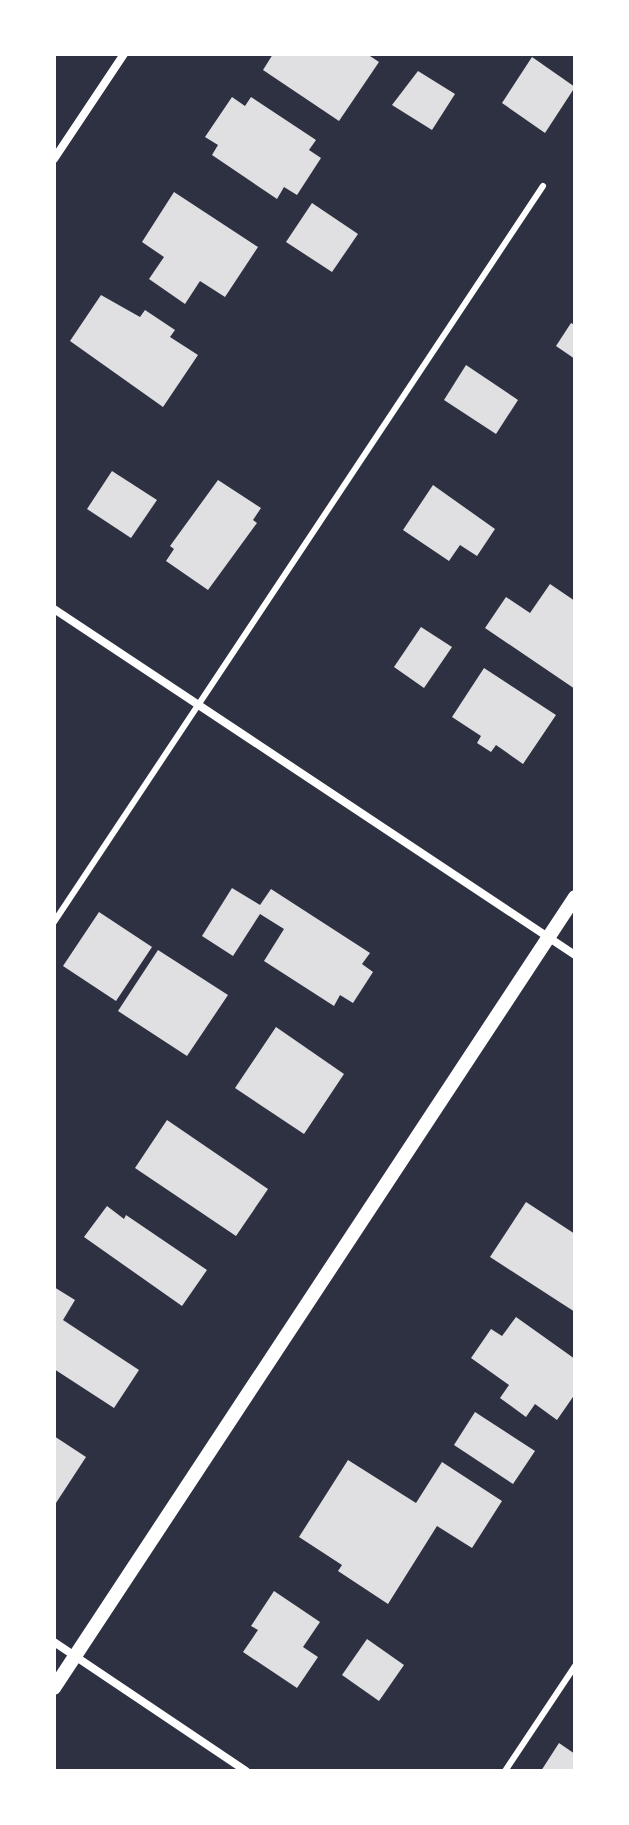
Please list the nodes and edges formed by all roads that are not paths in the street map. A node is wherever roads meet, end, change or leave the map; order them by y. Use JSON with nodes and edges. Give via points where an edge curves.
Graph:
{"nodes":[{"id":1,"x":124,"y":54,"type":"edge"},
{"id":2,"x":54,"y":159,"type":"edge"},
{"id":3,"x":543,"y":186,"type":"dead end"},
{"id":4,"x":54,"y":609,"type":"edge"},
{"id":5,"x":197,"y":704,"type":"junction"},
{"id":6,"x":575,"y":897,"type":"edge"},
{"id":7,"x":54,"y":922,"type":"edge"},
{"id":8,"x":548,"y":937,"type":"junction"},
{"id":9,"x":575,"y":955,"type":"edge"},
{"id":10,"x":54,"y":1642,"type":"edge"},
{"id":11,"x":75,"y":1656,"type":"junction"},
{"id":12,"x":575,"y":1666,"type":"edge"},
{"id":13,"x":54,"y":1688,"type":"edge"},
{"id":14,"x":246,"y":1771,"type":"edge"},
{"id":15,"x":505,"y":1771,"type":"edge"}],
"edges":[{"from":1,"to":2,"type":"street"},
{"from":3,"to":5,"type":"lane"},
{"from":4,"to":5,"type":"street"},
{"from":5,"to":7,"type":"lane"},
{"from":5,"to":8,"type":"street"},
{"from":6,"to":8,"type":"street"},
{"from":8,"to":9,"type":"street"},
{"from":8,"to":11,"type":"street"},
{"from":10,"to":11,"type":"street"},
{"from":11,"to":13,"type":"street"},
{"from":11,"to":14,"type":"street"},
{"from":12,"to":15,"type":"lane"}]}
